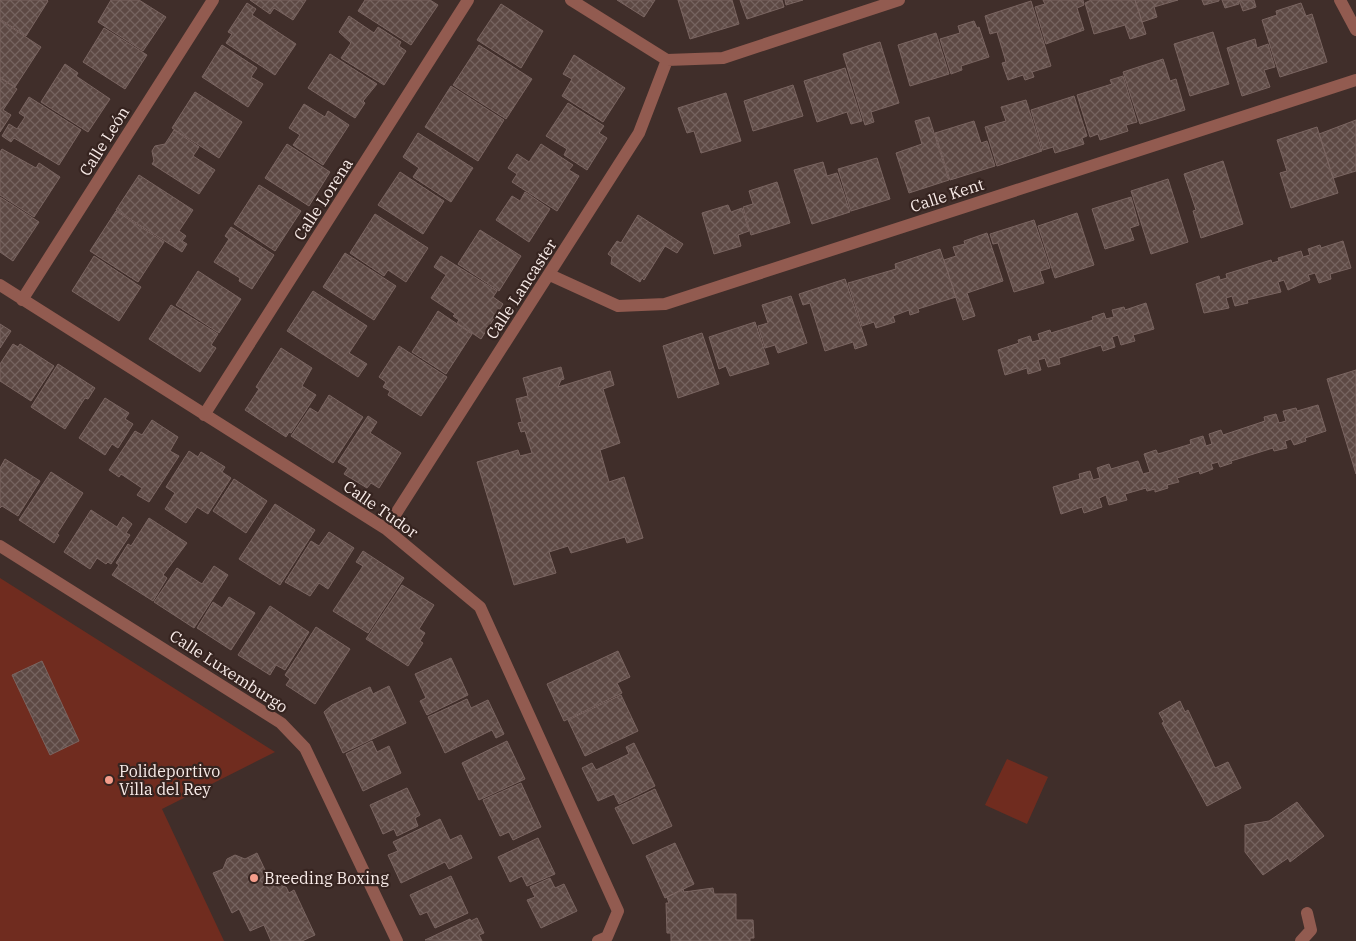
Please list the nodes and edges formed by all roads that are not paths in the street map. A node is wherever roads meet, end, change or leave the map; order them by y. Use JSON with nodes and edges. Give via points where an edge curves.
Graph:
{"nodes":[{"id":1,"x":212,"y":0,"type":"edge"},
{"id":2,"x":468,"y":0,"type":"edge"},
{"id":3,"x":571,"y":0,"type":"edge"},
{"id":4,"x":899,"y":0,"type":"edge"},
{"id":5,"x":1340,"y":0,"type":"edge"},
{"id":6,"x":1356,"y":30,"type":"edge"},
{"id":7,"x":667,"y":60,"type":"junction"},
{"id":8,"x":1356,"y":80,"type":"edge"},
{"id":9,"x":550,"y":275,"type":"junction"},
{"id":10,"x":0,"y":286,"type":"edge"},
{"id":11,"x":22,"y":300,"type":"junction"},
{"id":12,"x":204,"y":415,"type":"junction"},
{"id":13,"x":386,"y":529,"type":"junction"},
{"id":14,"x":0,"y":546,"type":"edge"},
{"id":15,"x":1307,"y":913,"type":"dead end"},
{"id":16,"x":397,"y":941,"type":"edge"},
{"id":17,"x":598,"y":941,"type":"edge"},
{"id":18,"x":1301,"y":941,"type":"edge"}],
"edges":[{"from":1,"to":11,"type":"street","name":"Calle León"},
{"from":2,"to":12,"type":"street","name":"Calle Lorena"},
{"from":3,"to":7,"type":"street"},
{"from":4,"to":7,"type":"street","via":[[723,58]]},
{"from":5,"to":6,"type":"street"},
{"from":7,"to":9,"type":"street","name":"Calle Lancaster","via":[[639,133]]},
{"from":8,"to":9,"type":"street","name":"Calle Kent","via":[[666,304],[618,306]]},
{"from":9,"to":13,"type":"street","name":"Calle Lancaster"},
{"from":10,"to":11,"type":"street","name":"Calle Tudor"},
{"from":11,"to":12,"type":"street","name":"Calle Tudor"},
{"from":12,"to":13,"type":"street","name":"Calle Tudor"},
{"from":13,"to":17,"type":"street","name":"Calle Tudor","via":[[480,607],[618,911],[607,937]]},
{"from":14,"to":16,"type":"street","name":"Calle Luxemburgo","via":[[281,722],[306,748]]},
{"from":15,"to":18,"type":"street","via":[[1311,930]]}]}
